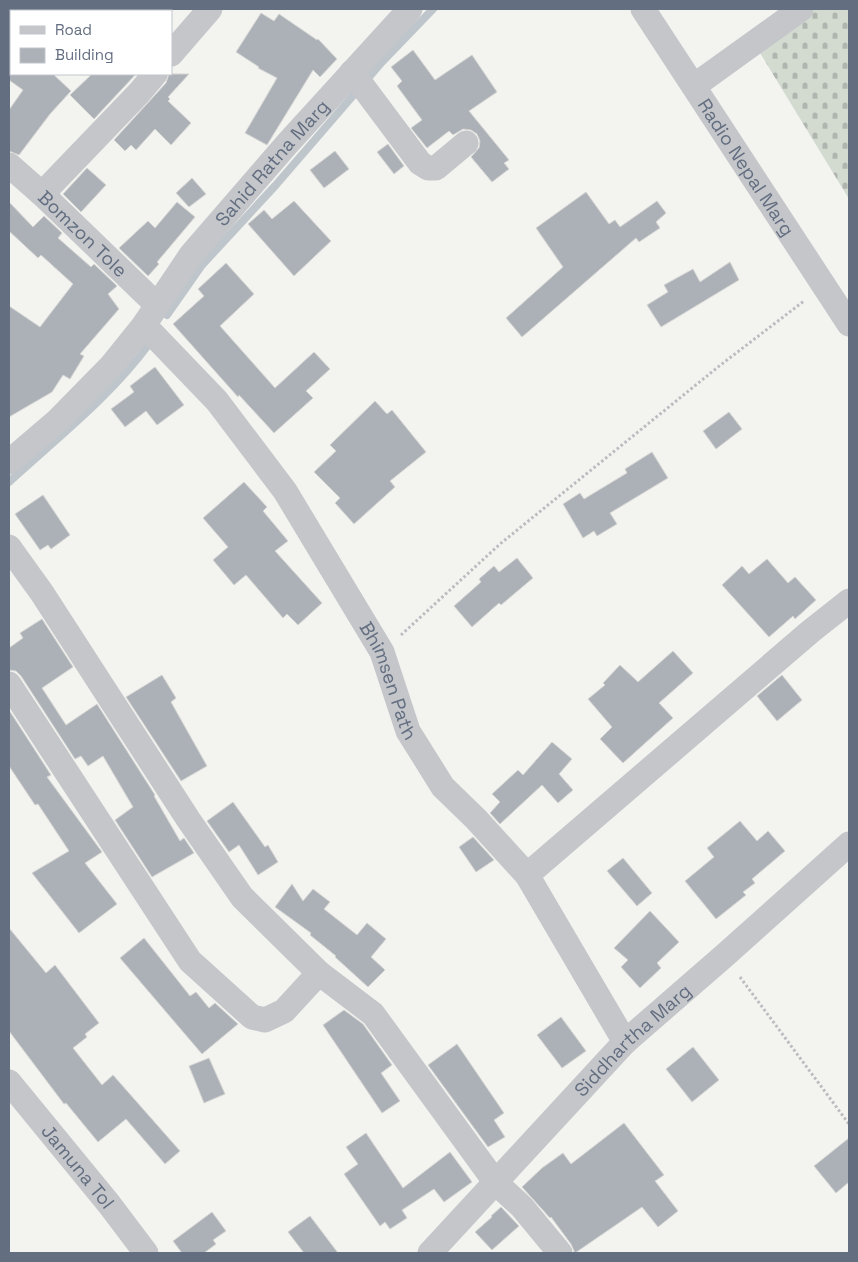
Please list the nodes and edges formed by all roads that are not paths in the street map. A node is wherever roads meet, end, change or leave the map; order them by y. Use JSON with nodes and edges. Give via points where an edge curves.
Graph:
{"nodes":[{"id":1,"x":210,"y":9,"type":"edge"},
{"id":2,"x":410,"y":9,"type":"edge"},
{"id":3,"x":643,"y":9,"type":"edge"},
{"id":4,"x":801,"y":9,"type":"edge"},
{"id":5,"x":172,"y":53,"type":"edge"},
{"id":6,"x":352,"y":72,"type":"junction"},
{"id":7,"x":154,"y":75,"type":"edge"},
{"id":8,"x":694,"y":86,"type":"junction"},
{"id":9,"x":466,"y":143,"type":"dead end"},
{"id":10,"x":9,"y":165,"type":"edge"},
{"id":11,"x":42,"y":194,"type":"junction"},
{"id":12,"x":150,"y":315,"type":"junction"},
{"id":13,"x":849,"y":324,"type":"edge"},
{"id":14,"x":9,"y":462,"type":"edge"},
{"id":15,"x":9,"y":547,"type":"edge"},
{"id":16,"x":849,"y":601,"type":"edge"},
{"id":17,"x":9,"y":684,"type":"edge"},
{"id":18,"x":849,"y":844,"type":"edge"},
{"id":19,"x":527,"y":875,"type":"junction"},
{"id":20,"x":319,"y":973,"type":"junction"},
{"id":21,"x":625,"y":1042,"type":"junction"},
{"id":22,"x":9,"y":1082,"type":"edge"},
{"id":23,"x":496,"y":1183,"type":"junction"},
{"id":24,"x":146,"y":1253,"type":"edge"},
{"id":25,"x":430,"y":1253,"type":"edge"},
{"id":26,"x":560,"y":1253,"type":"edge"}],
"edges":[{"from":1,"to":5,"type":"street"},
{"from":2,"to":6,"type":"street","name":"Sahid Ratna Marg"},
{"from":3,"to":8,"type":"street","name":"Radio Nepal Marg"},
{"from":4,"to":8,"type":"street"},
{"from":6,"to":9,"type":"street","via":[[420,163],[428,168],[436,168]]},
{"from":6,"to":12,"type":"street","name":"Sahid Ratna Marg","via":[[192,255]]},
{"from":7,"to":11,"type":"street"},
{"from":8,"to":13,"type":"street","name":"Radio Nepal Marg"},
{"from":10,"to":11,"type":"street","name":"Bomzon Tole"},
{"from":11,"to":12,"type":"street","name":"Bomzon Tole"},
{"from":12,"to":14,"type":"street","name":"Sahid Ratna Marg","via":[[111,366],[57,422]]},
{"from":12,"to":19,"type":"street","name":"Bhimsen Path","via":[[284,491],[382,652],[408,731],[443,787]]},
{"from":15,"to":20,"type":"street","via":[[242,897]]},
{"from":16,"to":19,"type":"street"},
{"from":17,"to":20,"type":"street","via":[[190,961],[252,1017],[265,1020],[284,1010]]},
{"from":18,"to":21,"type":"street","name":"Siddhartha Marg"},
{"from":19,"to":21,"type":"street","name":"Bhimsen Path"},
{"from":20,"to":23,"type":"street","via":[[373,1014]]},
{"from":21,"to":23,"type":"street","name":"Siddhartha Marg"},
{"from":22,"to":24,"type":"street","name":"Jamuna Tol"},
{"from":23,"to":25,"type":"street","name":"Siddhartha Marg"},
{"from":23,"to":26,"type":"street","via":[[522,1207]]}]}
